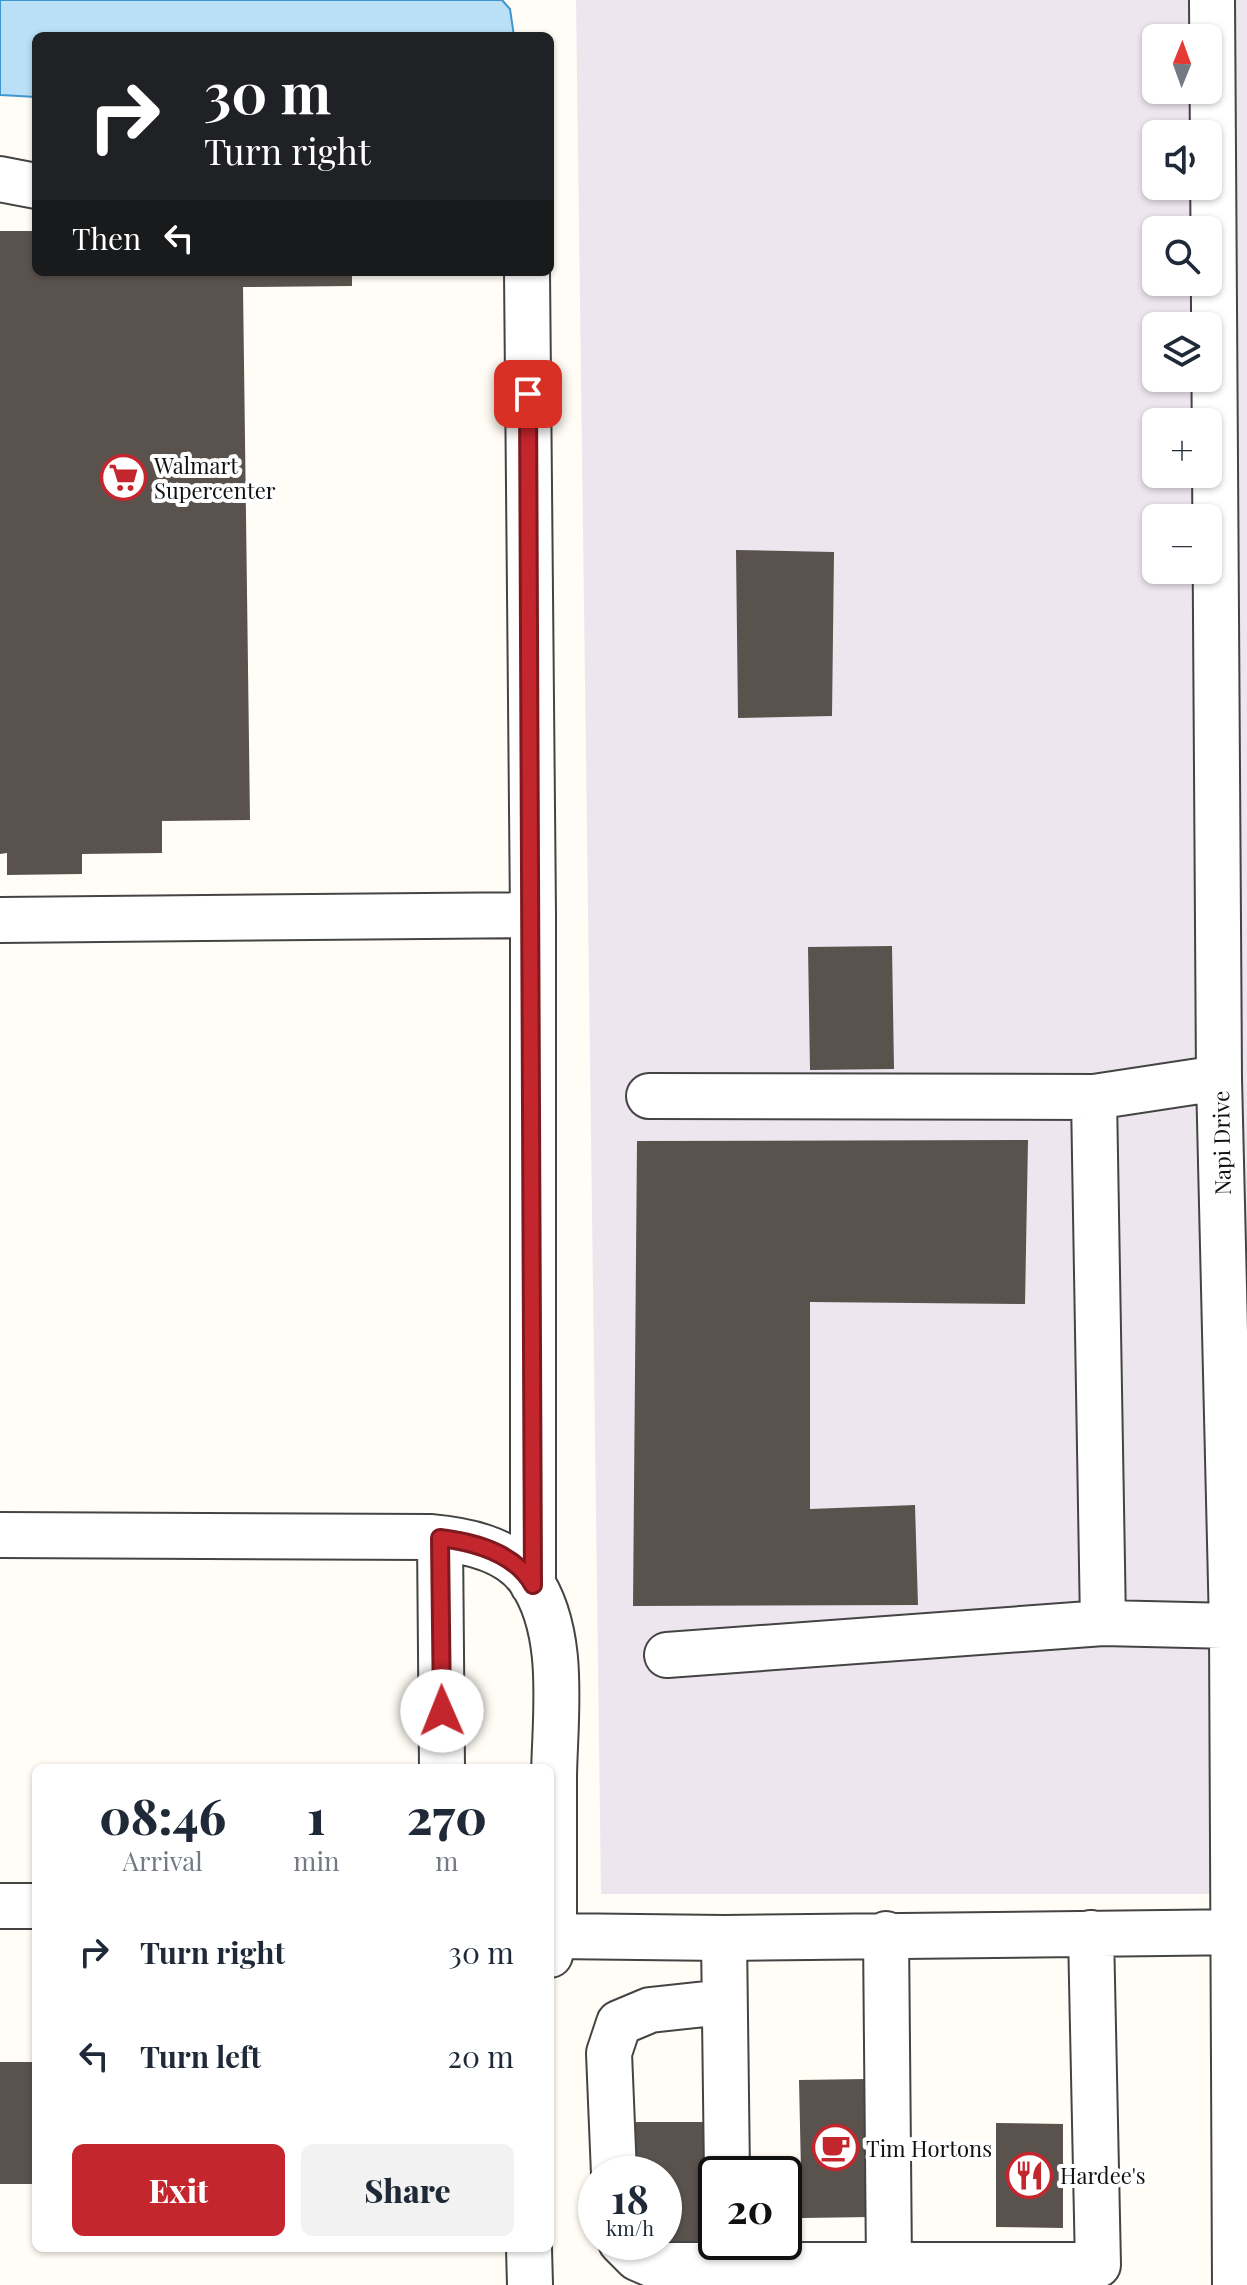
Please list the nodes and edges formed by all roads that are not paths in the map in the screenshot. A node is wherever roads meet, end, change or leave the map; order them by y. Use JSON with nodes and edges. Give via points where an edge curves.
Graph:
{"nodes":[{"id":1,"x":1212,"y":0,"type":"edge"},
{"id":2,"x":0,"y":179,"type":"edge"},
{"id":3,"x":32,"y":185,"type":"edge"},
{"id":4,"x":527,"y":276,"type":"edge"},
{"id":5,"x":533,"y":915,"type":"junction"},
{"id":6,"x":0,"y":920,"type":"edge"},
{"id":7,"x":1219,"y":1078,"type":"junction"},
{"id":8,"x":649,"y":1096,"type":"dead end"},
{"id":9,"x":1094,"y":1097,"type":"junction"},
{"id":10,"x":0,"y":1535,"type":"edge"},
{"id":11,"x":440,"y":1538,"type":"junction"},
{"id":12,"x":533,"y":1585,"type":"junction"},
{"id":13,"x":1103,"y":1623,"type":"junction"},
{"id":14,"x":1232,"y":1626,"type":"junction"},
{"id":15,"x":667,"y":1655,"type":"dead end"},
{"id":16,"x":442,"y":1764,"type":"edge"},
{"id":17,"x":554,"y":1764,"type":"edge"},
{"id":18,"x":1240,"y":1872,"type":"edge"},
{"id":19,"x":0,"y":1906,"type":"edge"},
{"id":20,"x":32,"y":1906,"type":"edge"},
{"id":21,"x":1240,"y":1932,"type":"edge"},
{"id":22,"x":1091,"y":1933,"type":"junction"},
{"id":23,"x":886,"y":1934,"type":"junction"},
{"id":24,"x":724,"y":1938,"type":"junction"},
{"id":25,"x":554,"y":1946,"type":"edge"},
{"id":26,"x":724,"y":2002,"type":"junction"},
{"id":27,"x":613,"y":2156,"type":"edge"},
{"id":28,"x":727,"y":2156,"type":"edge"},
{"id":29,"x":698,"y":2258,"type":"edge"},
{"id":30,"x":642,"y":2260,"type":"edge"},
{"id":31,"x":772,"y":2260,"type":"edge"},
{"id":32,"x":889,"y":2279,"type":"edge"},
{"id":33,"x":1235,"y":2285,"type":"edge"}],
"edges":[{"from":1,"to":7,"type":"street","name":"Napi Drive"},
{"from":2,"to":3,"type":"street"},
{"from":4,"to":5,"type":"street"},
{"from":5,"to":6,"type":"street"},
{"from":5,"to":12,"type":"street"},
{"from":7,"to":9,"type":"street"},
{"from":7,"to":14,"type":"street","name":"Napi Drive"},
{"from":8,"to":9,"type":"street"},
{"from":9,"to":13,"type":"street"},
{"from":10,"to":11,"type":"street"},
{"from":11,"to":12,"type":"street","via":[[510,1559]]},
{"from":11,"to":16,"type":"street"},
{"from":12,"to":17,"type":"street","via":[[542,1600],[555,1656]]},
{"from":13,"to":14,"type":"street"},
{"from":13,"to":15,"type":"street"},
{"from":14,"to":18,"type":"street","name":"Napi Drive"},
{"from":18,"to":21,"type":"street","name":"Napi Drive"},
{"from":19,"to":20,"type":"street"},
{"from":21,"to":22,"type":"street"},
{"from":21,"to":33,"type":"street","name":"Napi Drive"},
{"from":22,"to":23,"type":"street"},
{"from":22,"to":32,"type":"street","via":[[1098,2265]]},
{"from":23,"to":24,"type":"street"},
{"from":23,"to":32,"type":"street"},
{"from":24,"to":25,"type":"street"},
{"from":24,"to":26,"type":"street"},
{"from":26,"to":27,"type":"street","via":[[650,2010],[619,2023],[609,2053]]},
{"from":26,"to":28,"type":"street"},
{"from":29,"to":30,"type":"street","via":[[653,2265]]},
{"from":31,"to":32,"type":"street"}]}
